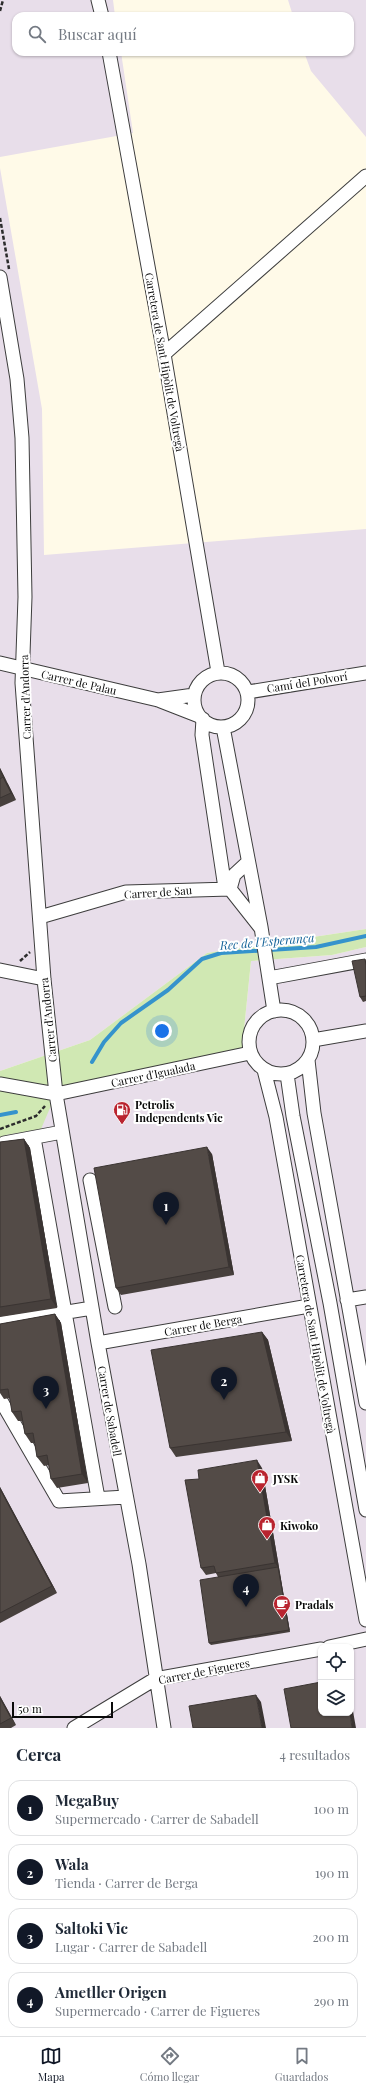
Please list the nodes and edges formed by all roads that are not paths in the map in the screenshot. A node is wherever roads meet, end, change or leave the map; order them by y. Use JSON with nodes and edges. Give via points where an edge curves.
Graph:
{"nodes":[{"id":1,"x":98,"y":0,"type":"edge"},
{"id":2,"x":101,"y":12,"type":"edge"},
{"id":3,"x":110,"y":56,"type":"edge"},
{"id":4,"x":366,"y":176,"type":"edge"},
{"id":5,"x":0,"y":277,"type":"edge"},
{"id":6,"x":164,"y":354,"type":"junction"},
{"id":7,"x":0,"y":663,"type":"edge"},
{"id":8,"x":22,"y":668,"type":"junction"},
{"id":9,"x":218,"y":672,"type":"junction"},
{"id":10,"x":366,"y":673,"type":"edge"},
{"id":11,"x":248,"y":692,"type":"junction"},
{"id":12,"x":194,"y":695,"type":"junction"},
{"id":13,"x":158,"y":700,"type":"junction"},
{"id":14,"x":201,"y":718,"type":"junction"},
{"id":15,"x":223,"y":727,"type":"junction"},
{"id":16,"x":248,"y":862,"type":"junction"},
{"id":17,"x":228,"y":889,"type":"junction"},
{"id":18,"x":40,"y":917,"type":"junction"},
{"id":19,"x":261,"y":927,"type":"junction"},
{"id":20,"x":366,"y":960,"type":"edge"},
{"id":21,"x":0,"y":970,"type":"edge"},
{"id":22,"x":44,"y":978,"type":"junction"},
{"id":23,"x":269,"y":978,"type":"junction"},
{"id":24,"x":274,"y":1011,"type":"junction"},
{"id":25,"x":366,"y":1032,"type":"edge"},
{"id":26,"x":313,"y":1040,"type":"junction"},
{"id":27,"x":250,"y":1053,"type":"junction"},
{"id":28,"x":308,"y":1060,"type":"junction"},
{"id":29,"x":264,"y":1070,"type":"junction"},
{"id":30,"x":287,"y":1074,"type":"junction"},
{"id":31,"x":0,"y":1084,"type":"edge"},
{"id":32,"x":56,"y":1094,"type":"junction"},
{"id":33,"x":62,"y":1132,"type":"junction"},
{"id":34,"x":34,"y":1138,"type":"junction"},
{"id":35,"x":0,"y":1147,"type":"edge"},
{"id":36,"x":90,"y":1180,"type":"dead end"},
{"id":37,"x":366,"y":1297,"type":"edge"},
{"id":38,"x":347,"y":1300,"type":"junction"},
{"id":39,"x":308,"y":1306,"type":"junction"},
{"id":40,"x":115,"y":1307,"type":"dead end"},
{"id":41,"x":92,"y":1308,"type":"junction"},
{"id":42,"x":64,"y":1312,"type":"junction"},
{"id":43,"x":0,"y":1323,"type":"edge"},
{"id":44,"x":98,"y":1343,"type":"junction"},
{"id":45,"x":0,"y":1400,"type":"edge"},
{"id":46,"x":366,"y":1403,"type":"edge"},
{"id":47,"x":126,"y":1497,"type":"junction"},
{"id":48,"x":98,"y":1498,"type":"junction"},
{"id":49,"x":366,"y":1510,"type":"edge"},
{"id":50,"x":366,"y":1620,"type":"edge"},
{"id":51,"x":366,"y":1639,"type":"edge"},
{"id":52,"x":343,"y":1644,"type":"edge"},
{"id":53,"x":318,"y":1650,"type":"edge"},
{"id":54,"x":155,"y":1679,"type":"junction"},
{"id":55,"x":74,"y":1728,"type":"edge"},
{"id":56,"x":164,"y":1728,"type":"edge"}],
"edges":[{"from":1,"to":2,"type":"street"},
{"from":3,"to":6,"type":"street","name":"Carretera de Sant Hipòlit de Voltregà"},
{"from":4,"to":6,"type":"street"},
{"from":5,"to":8,"type":"street","name":"Carrer d'Andorra","via":[[17,379],[22,438],[25,597]]},
{"from":6,"to":9,"type":"street","name":"Carretera de Sant Hipòlit de Voltregà"},
{"from":7,"to":8,"type":"street","name":"Carrer de Palau"},
{"from":8,"to":13,"type":"street","name":"Carrer de Palau"},
{"from":8,"to":18,"type":"street","name":"Carrer d'Andorra"},
{"from":9,"to":11,"type":"street","via":[[236,677],[244,683]]},
{"from":9,"to":12,"type":"street","via":[[208,675],[200,682]]},
{"from":10,"to":11,"type":"street","name":"Camí del Polvorí"},
{"from":11,"to":15,"type":"street","via":[[249,702],[243,715],[233,724]]},
{"from":12,"to":13,"type":"street","name":"Carrer de Palau"},
{"from":12,"to":14,"type":"street","via":[[195,708]]},
{"from":13,"to":14,"type":"street","name":"Carrer de Palau"},
{"from":14,"to":15,"type":"street","via":[[214,726]]},
{"from":14,"to":17,"type":"street"},
{"from":15,"to":16,"type":"street"},
{"from":16,"to":17,"type":"street","via":[[234,876]]},
{"from":16,"to":19,"type":"street"},
{"from":17,"to":18,"type":"street","name":"Carrer de Sau","via":[[126,892]]},
{"from":17,"to":19,"type":"street"},
{"from":18,"to":22,"type":"street","name":"Carrer d'Andorra"},
{"from":19,"to":23,"type":"street"},
{"from":20,"to":23,"type":"street"},
{"from":21,"to":22,"type":"street"},
{"from":22,"to":32,"type":"street","name":"Carrer d'Andorra"},
{"from":23,"to":24,"type":"street"},
{"from":24,"to":26,"type":"street","via":[[298,1015],[310,1028]]},
{"from":24,"to":27,"type":"street","via":[[260,1018],[253,1027],[249,1037]]},
{"from":25,"to":26,"type":"street"},
{"from":26,"to":28,"type":"street"},
{"from":27,"to":29,"type":"street"},
{"from":27,"to":32,"type":"street","name":"Carrer d'Igualada"},
{"from":28,"to":30,"type":"street","via":[[299,1069]]},
{"from":28,"to":38,"type":"street","via":[[314,1113]]},
{"from":29,"to":30,"type":"street","via":[[275,1074]]},
{"from":29,"to":39,"type":"street","name":"Carretera de Sant Hipòlit de Voltregà","via":[[276,1117]]},
{"from":30,"to":49,"type":"street","name":"Carretera de Sant Hipòlit de Voltregà","via":[[332,1311]]},
{"from":31,"to":32,"type":"street"},
{"from":32,"to":33,"type":"street","name":"Carrer de Sabadell"},
{"from":33,"to":34,"type":"street"},
{"from":33,"to":41,"type":"street","name":"Carrer de Sabadell"},
{"from":34,"to":35,"type":"street","via":[[4,1143]]},
{"from":34,"to":42,"type":"street"},
{"from":36,"to":40,"type":"street"},
{"from":37,"to":38,"type":"street"},
{"from":38,"to":46,"type":"street"},
{"from":39,"to":44,"type":"street","name":"Carrer de Berga"},
{"from":39,"to":50,"type":"street","name":"Carretera de Sant Hipòlit de Voltregà"},
{"from":41,"to":42,"type":"street"},
{"from":41,"to":44,"type":"street","name":"Carrer de Sabadell"},
{"from":42,"to":43,"type":"street"},
{"from":42,"to":48,"type":"street"},
{"from":44,"to":47,"type":"street","name":"Carrer de Sabadell"},
{"from":45,"to":48,"type":"street","via":[[59,1501]]},
{"from":47,"to":48,"type":"street"},
{"from":47,"to":54,"type":"street","name":"Carrer de Sabadell","via":[[139,1564]]},
{"from":51,"to":52,"type":"street"},
{"from":53,"to":54,"type":"street","name":"Carrer de Figueres"},
{"from":54,"to":55,"type":"street","name":"Carrer de Figueres"},
{"from":54,"to":56,"type":"street","name":"Carrer de Sabadell"}]}
